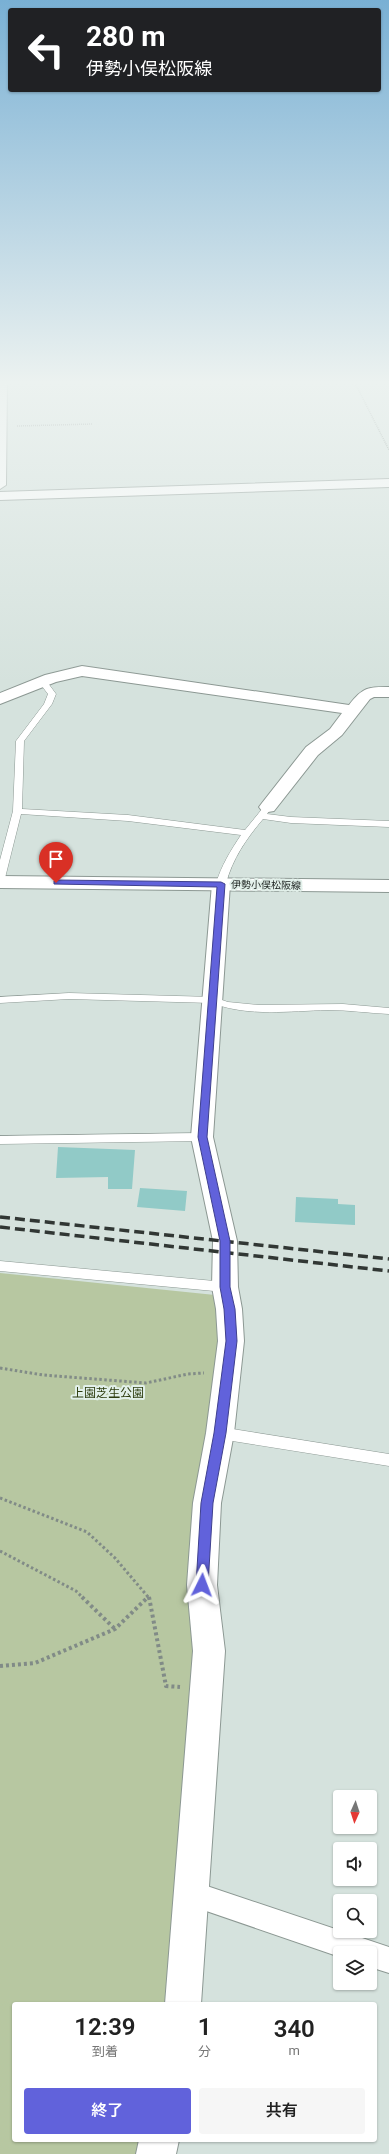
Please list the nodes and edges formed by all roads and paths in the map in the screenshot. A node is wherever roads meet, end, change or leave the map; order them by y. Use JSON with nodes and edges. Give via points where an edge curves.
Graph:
{"nodes":[{"id":1,"x":389,"y":483,"type":"edge"},
{"id":2,"x":0,"y":496,"type":"edge"},
{"id":3,"x":42,"y":681,"type":"junction"},
{"id":4,"x":389,"y":692,"type":"edge"},
{"id":5,"x":0,"y":699,"type":"edge"},
{"id":6,"x":353,"y":710,"type":"junction"},
{"id":7,"x":17,"y":811,"type":"junction"},
{"id":8,"x":264,"y":811,"type":"junction"},
{"id":9,"x":389,"y":824,"type":"edge"},
{"id":10,"x":248,"y":833,"type":"junction"},
{"id":11,"x":0,"y":878,"type":"edge"},
{"id":12,"x":0,"y":882,"type":"edge"},
{"id":13,"x":221,"y":884,"type":"junction"},
{"id":14,"x":389,"y":886,"type":"edge"},
{"id":15,"x":0,"y":1000,"type":"edge"},
{"id":16,"x":213,"y":1000,"type":"junction"},
{"id":17,"x":389,"y":1011,"type":"edge"},
{"id":18,"x":202,"y":1137,"type":"junction"},
{"id":19,"x":0,"y":1140,"type":"edge"},
{"id":20,"x":0,"y":1266,"type":"edge"},
{"id":21,"x":225,"y":1287,"type":"junction"},
{"id":22,"x":0,"y":1368,"type":"edge"},
{"id":23,"x":227,"y":1373,"type":"junction"},
{"id":24,"x":220,"y":1433,"type":"junction"},
{"id":25,"x":389,"y":1460,"type":"edge"},
{"id":26,"x":0,"y":1498,"type":"edge"},
{"id":27,"x":0,"y":1551,"type":"edge"},
{"id":28,"x":149,"y":1596,"type":"junction"},
{"id":29,"x":115,"y":1629,"type":"junction"},
{"id":30,"x":0,"y":1666,"type":"edge"},
{"id":31,"x":207,"y":1688,"type":"junction"},
{"id":32,"x":192,"y":1894,"type":"junction"},
{"id":33,"x":348,"y":1946,"type":"edge"},
{"id":34,"x":377,"y":1956,"type":"edge"},
{"id":35,"x":389,"y":1960,"type":"edge"},
{"id":36,"x":182,"y":2002,"type":"edge"},
{"id":37,"x":158,"y":2142,"type":"edge"},
{"id":38,"x":156,"y":2154,"type":"edge"}],
"edges":[{"from":1,"to":2,"type":"street"},
{"from":3,"to":5,"type":"street"},
{"from":3,"to":6,"type":"street","via":[[70,672],[98,672]]},
{"from":3,"to":7,"type":"lane","via":[[52,694],[46,707],[20,740]]},
{"from":4,"to":6,"type":"street","via":[[371,692]]},
{"from":6,"to":8,"type":"street","via":[[336,732],[312,751]]},
{"from":7,"to":10,"type":"lane","via":[[128,818]]},
{"from":7,"to":11,"type":"lane"},
{"from":8,"to":9,"type":"lane","via":[[291,820]]},
{"from":8,"to":10,"type":"lane"},
{"from":10,"to":13,"type":"lane","via":[[223,873]]},
{"from":12,"to":13,"type":"street","name":"伊勢小俣松阪線"},
{"from":13,"to":14,"type":"street","name":"伊勢小俣松阪線"},
{"from":13,"to":16,"type":"street"},
{"from":15,"to":16,"type":"lane","via":[[69,996]]},
{"from":16,"to":17,"type":"lane","via":[[224,1006],[343,1007]]},
{"from":16,"to":18,"type":"street"},
{"from":18,"to":19,"type":"lane"},
{"from":18,"to":21,"type":"street","via":[[225,1241]]},
{"from":20,"to":21,"type":"lane"},
{"from":21,"to":23,"type":"street","via":[[231,1341]]},
{"from":22,"to":23,"type":"path","via":[[43,1375],[146,1383],[188,1374]]},
{"from":23,"to":24,"type":"street"},
{"from":24,"to":25,"type":"lane"},
{"from":24,"to":31,"type":"street","via":[[207,1503],[202,1585],[209,1651]]},
{"from":26,"to":28,"type":"path","via":[[87,1532],[115,1558]]},
{"from":27,"to":29,"type":"path","via":[[76,1591]]},
{"from":28,"to":29,"type":"path"},
{"from":28,"to":31,"type":"path","via":[[166,1686]]},
{"from":29,"to":30,"type":"path","via":[[34,1663]]},
{"from":31,"to":32,"type":"street"},
{"from":32,"to":33,"type":"street"},
{"from":32,"to":36,"type":"street"},
{"from":34,"to":35,"type":"street"},
{"from":37,"to":38,"type":"street"}]}
